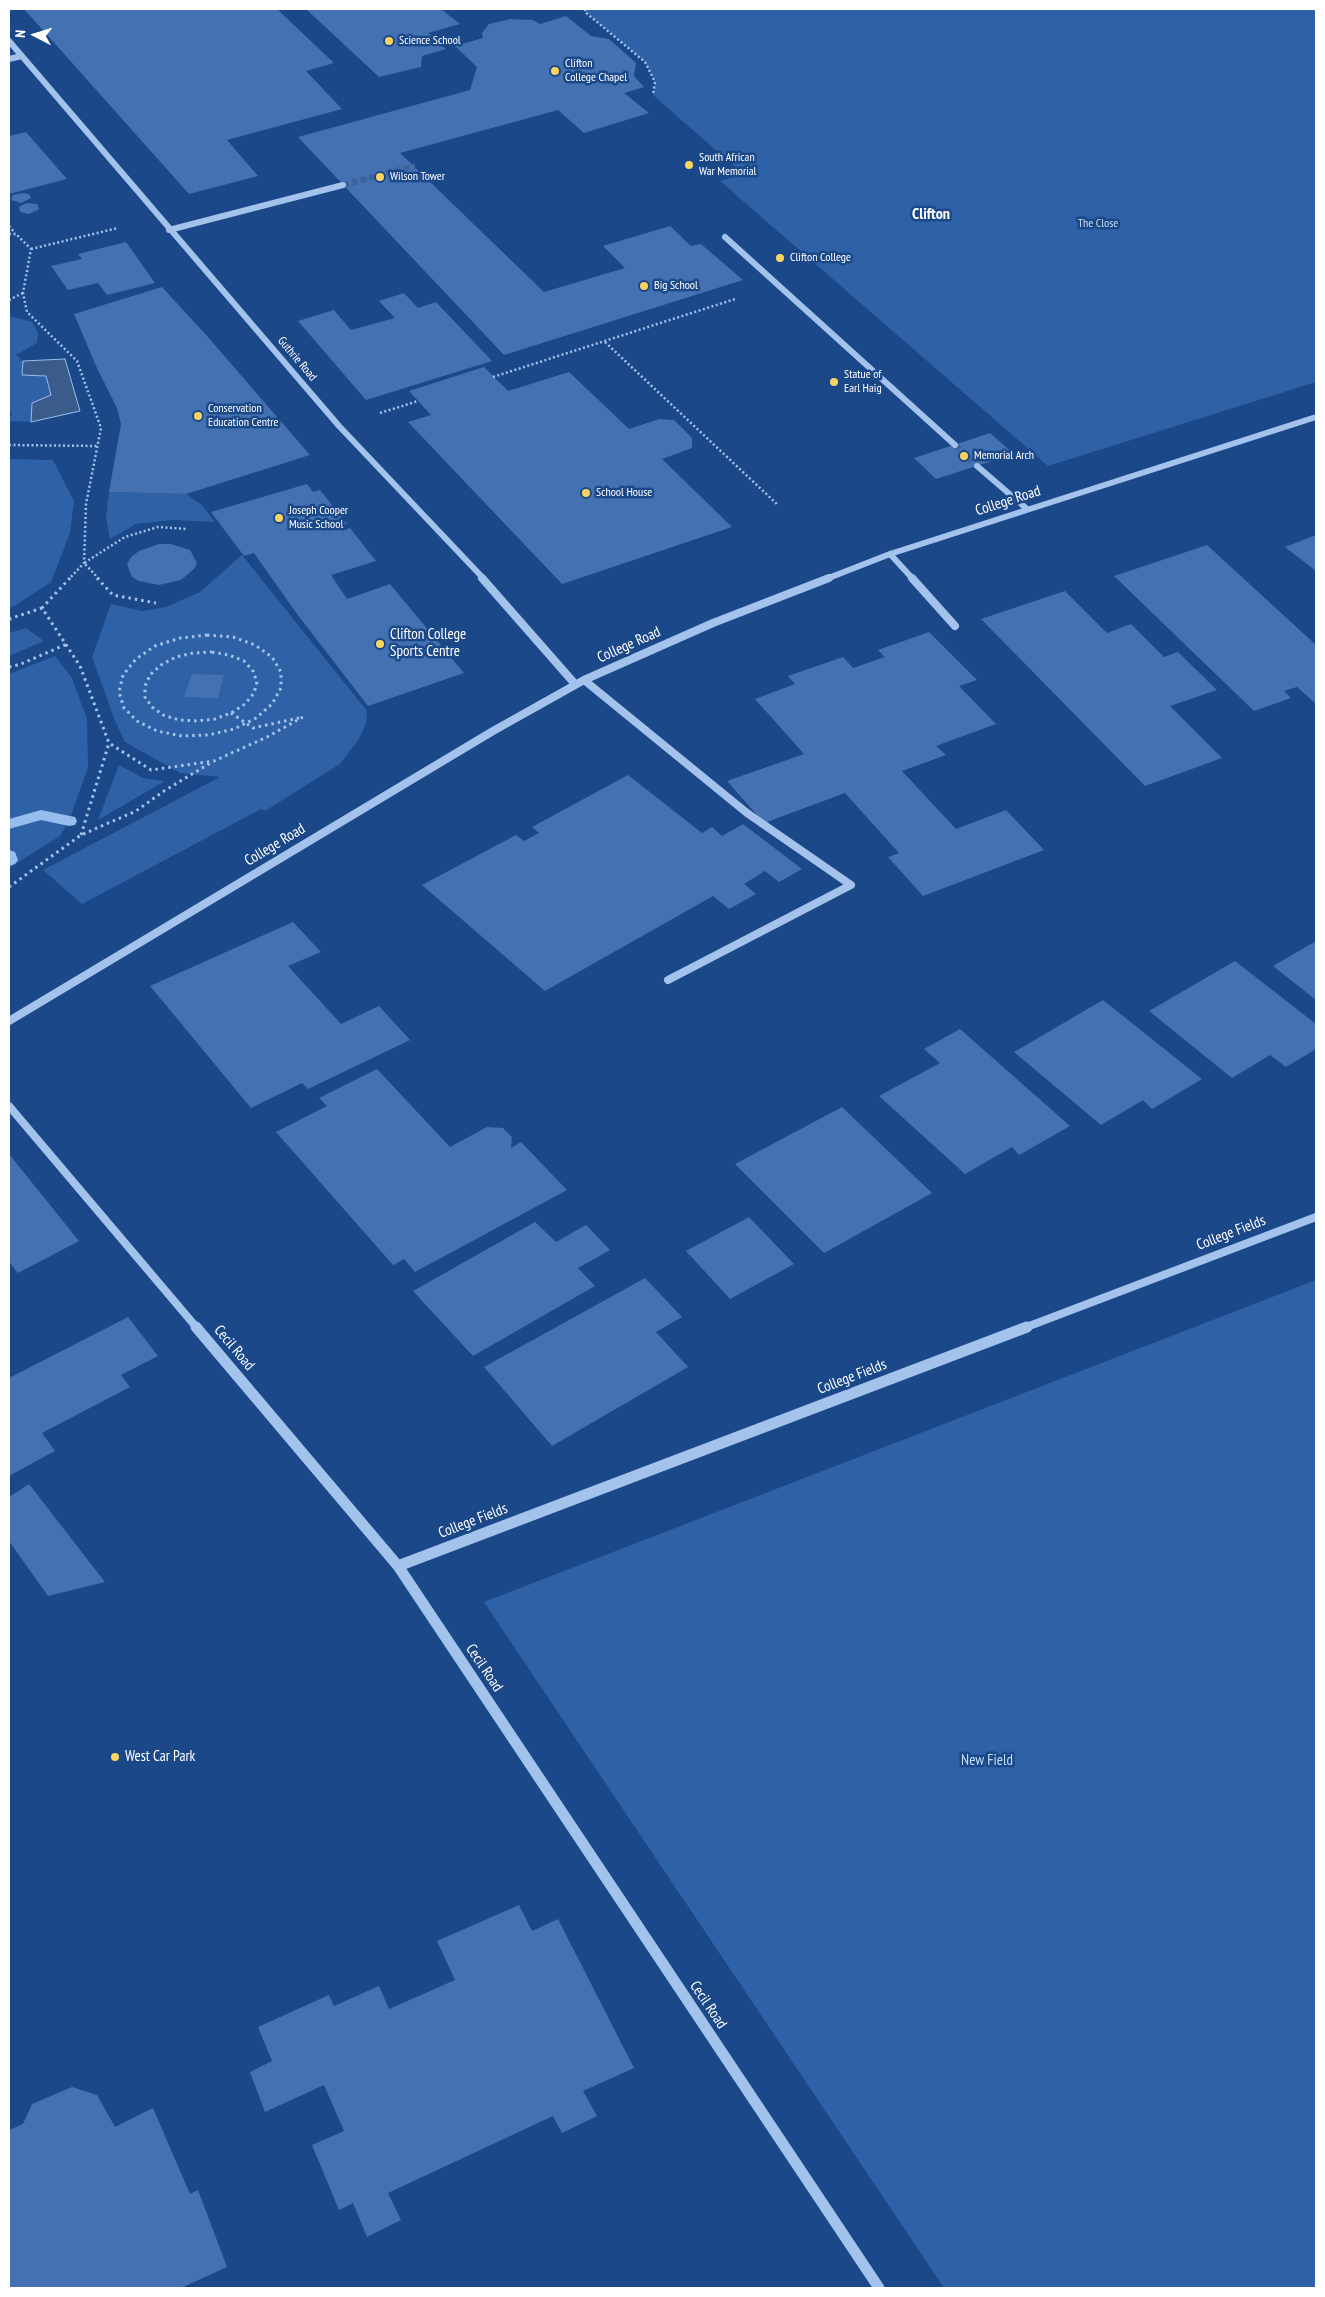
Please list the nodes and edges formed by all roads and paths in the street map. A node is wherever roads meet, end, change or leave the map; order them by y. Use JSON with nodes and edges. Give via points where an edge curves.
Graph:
{"nodes":[{"id":1,"x":586,"y":9,"type":"edge"},
{"id":2,"x":9,"y":41,"type":"edge"},
{"id":3,"x":22,"y":56,"type":"junction"},
{"id":4,"x":9,"y":59,"type":"edge"},
{"id":5,"x":653,"y":95,"type":"dead end"},
{"id":6,"x":343,"y":185,"type":"tunnel mouth"},
{"id":7,"x":158,"y":218,"type":"junction"},
{"id":8,"x":9,"y":226,"type":"edge"},
{"id":9,"x":169,"y":230,"type":"junction"},
{"id":10,"x":9,"y":234,"type":"edge"},
{"id":11,"x":16,"y":234,"type":"junction"},
{"id":12,"x":725,"y":237,"type":"dead end"},
{"id":13,"x":31,"y":249,"type":"junction"},
{"id":14,"x":776,"y":285,"type":"junction"},
{"id":15,"x":23,"y":293,"type":"junction"},
{"id":16,"x":9,"y":300,"type":"edge"},
{"id":17,"x":605,"y":342,"type":"junction"},
{"id":18,"x":493,"y":377,"type":"dead end"},
{"id":19,"x":1316,"y":417,"type":"edge"},
{"id":20,"x":9,"y":445,"type":"edge"},
{"id":21,"x":955,"y":445,"type":"tunnel mouth"},
{"id":22,"x":98,"y":446,"type":"junction"},
{"id":23,"x":977,"y":466,"type":"tunnel mouth"},
{"id":24,"x":778,"y":505,"type":"dead end"},
{"id":25,"x":1027,"y":509,"type":"junction"},
{"id":26,"x":187,"y":529,"type":"dead end"},
{"id":27,"x":890,"y":554,"type":"junction"},
{"id":28,"x":84,"y":564,"type":"junction"},
{"id":29,"x":156,"y":603,"type":"dead end"},
{"id":30,"x":42,"y":608,"type":"junction"},
{"id":31,"x":9,"y":619,"type":"edge"},
{"id":32,"x":955,"y":626,"type":"dead end"},
{"id":33,"x":68,"y":644,"type":"junction"},
{"id":34,"x":9,"y":667,"type":"edge"},
{"id":35,"x":584,"y":680,"type":"junction"},
{"id":36,"x":575,"y":684,"type":"junction"},
{"id":37,"x":231,"y":713,"type":"junction"},
{"id":38,"x":244,"y":724,"type":"junction"},
{"id":39,"x":109,"y":743,"type":"junction"},
{"id":40,"x":214,"y":761,"type":"junction"},
{"id":41,"x":81,"y":835,"type":"junction"},
{"id":42,"x":9,"y":887,"type":"edge"},
{"id":43,"x":668,"y":980,"type":"dead end"},
{"id":44,"x":9,"y":1021,"type":"edge"},
{"id":45,"x":9,"y":1106,"type":"edge"},
{"id":46,"x":1316,"y":1217,"type":"edge"},
{"id":47,"x":398,"y":1566,"type":"junction"},
{"id":48,"x":879,"y":2288,"type":"edge"}],
"edges":[{"from":1,"to":5,"type":"path","via":[[585,12],[645,62],[655,82]]},
{"from":2,"to":3,"type":"street","name":"Guthrie Road"},
{"from":3,"to":4,"type":"street"},
{"from":3,"to":7,"type":"street","name":"Guthrie Road"},
{"from":6,"to":9,"type":"street"},
{"from":7,"to":9,"type":"street","name":"Guthrie Road"},
{"from":7,"to":13,"type":"path"},
{"from":8,"to":11,"type":"path"},
{"from":9,"to":36,"type":"street","name":"Guthrie Road","via":[[339,426],[508,606]]},
{"from":10,"to":11,"type":"path"},
{"from":11,"to":13,"type":"path"},
{"from":12,"to":14,"type":"street"},
{"from":13,"to":15,"type":"path"},
{"from":14,"to":17,"type":"path"},
{"from":14,"to":21,"type":"street"},
{"from":15,"to":16,"type":"path"},
{"from":15,"to":22,"type":"path","via":[[28,312],[77,361],[101,428]]},
{"from":17,"to":18,"type":"path"},
{"from":17,"to":24,"type":"path"},
{"from":19,"to":25,"type":"street","name":"College Road"},
{"from":20,"to":22,"type":"path"},
{"from":22,"to":28,"type":"path","via":[[86,504]]},
{"from":23,"to":25,"type":"street"},
{"from":25,"to":27,"type":"street","name":"College Road"},
{"from":26,"to":28,"type":"path","via":[[158,527],[125,537]]},
{"from":27,"to":32,"type":"street"},
{"from":27,"to":35,"type":"street","name":"College Road","via":[[713,623]]},
{"from":28,"to":29,"type":"path","via":[[113,595]]},
{"from":28,"to":30,"type":"path"},
{"from":30,"to":31,"type":"path"},
{"from":30,"to":33,"type":"path"},
{"from":33,"to":34,"type":"path"},
{"from":33,"to":39,"type":"path","via":[[80,666]]},
{"from":35,"to":36,"type":"street","name":"College Road"},
{"from":35,"to":43,"type":"street","via":[[748,813],[851,885]]},
{"from":36,"to":44,"type":"street","name":"College Road"},
{"from":37,"to":37,"type":"path","via":[[197,721],[163,715],[152,707],[146,697],[145,686],[160,665],[176,657],[212,652],[229,655],[244,661],[253,670],[257,682],[254,694]]},
{"from":37,"to":38,"type":"path"},
{"from":38,"to":38,"type":"path","via":[[272,704],[281,688],[281,672],[272,657],[255,645],[224,636],[180,638],[155,646],[136,659],[123,675],[119,692],[124,708],[137,722],[157,731],[182,736],[208,735]]},
{"from":38,"to":40,"type":"path","via":[[253,728],[303,717]]},
{"from":39,"to":40,"type":"path","via":[[151,770]]},
{"from":39,"to":41,"type":"path"},
{"from":40,"to":41,"type":"path","via":[[136,811]]},
{"from":41,"to":42,"type":"path"},
{"from":45,"to":47,"type":"street","name":"Cecil Road"},
{"from":46,"to":47,"type":"street","name":"College Fields"},
{"from":47,"to":48,"type":"street","name":"Cecil Road"}]}
